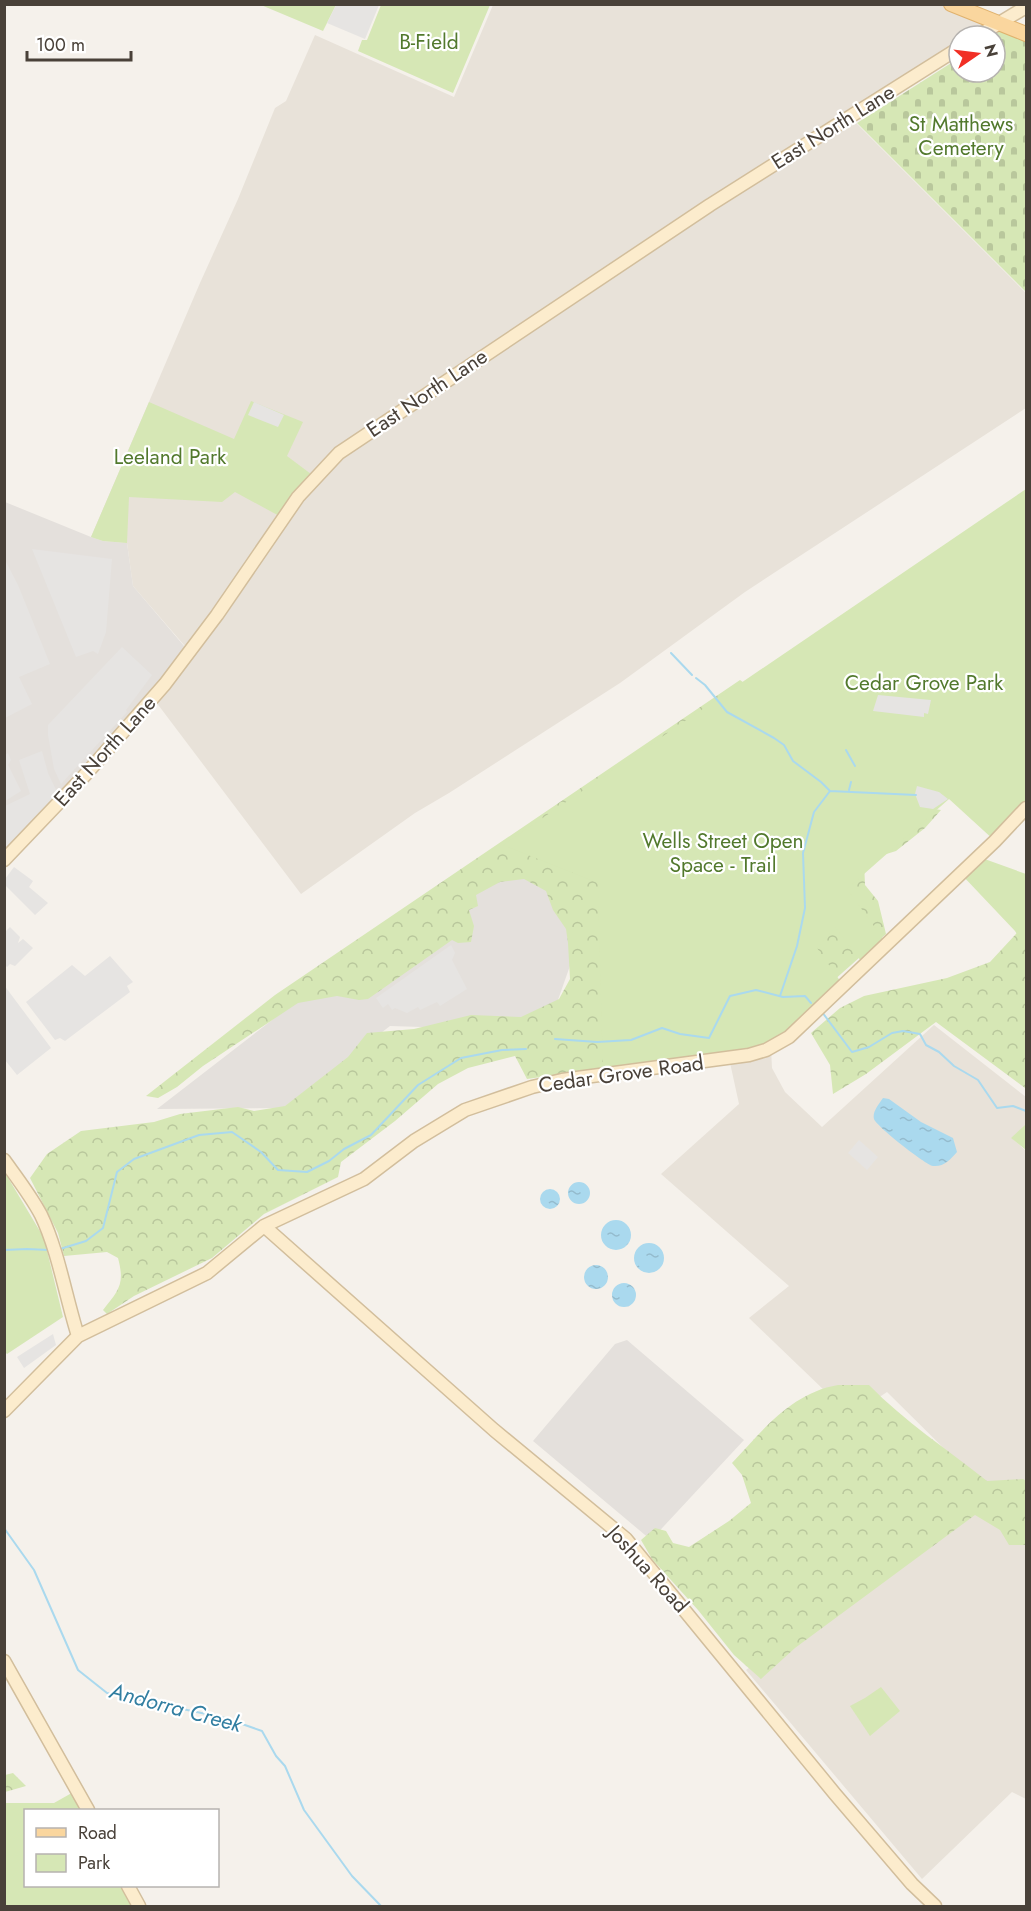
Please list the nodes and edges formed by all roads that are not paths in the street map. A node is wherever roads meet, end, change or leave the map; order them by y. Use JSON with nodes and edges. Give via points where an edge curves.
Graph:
{"nodes":[{"id":1,"x":951,"y":4,"type":"edge"},
{"id":2,"x":1026,"y":8,"type":"edge"},
{"id":3,"x":1000,"y":23,"type":"junction"},
{"id":4,"x":1026,"y":34,"type":"edge"},
{"id":5,"x":947,"y":56,"type":"edge"},
{"id":6,"x":1026,"y":808,"type":"edge"},
{"id":7,"x":4,"y":860,"type":"edge"},
{"id":8,"x":4,"y":1160,"type":"edge"},
{"id":9,"x":264,"y":1226,"type":"junction"},
{"id":10,"x":78,"y":1336,"type":"junction"},
{"id":11,"x":4,"y":1411,"type":"edge"},
{"id":12,"x":4,"y":1661,"type":"edge"},
{"id":13,"x":87,"y":1809,"type":"edge"},
{"id":14,"x":129,"y":1887,"type":"edge"},
{"id":15,"x":139,"y":1906,"type":"edge"},
{"id":16,"x":935,"y":1906,"type":"edge"}],
"edges":[{"from":1,"to":3,"type":"main road"},
{"from":2,"to":3,"type":"street"},
{"from":3,"to":4,"type":"main road"},
{"from":5,"to":7,"type":"street","name":"East North Lane","via":[[710,205],[339,453],[298,497],[165,684]]},
{"from":6,"to":9,"type":"street","name":"Cedar Grove Road","via":[[789,1037],[766,1050],[749,1056],[562,1080],[465,1110],[364,1179]]},
{"from":8,"to":10,"type":"street","via":[[34,1202],[49,1236]]},
{"from":9,"to":10,"type":"street","name":"Cedar Grove Road","via":[[207,1273]]},
{"from":9,"to":16,"type":"street","name":"Joshua Road","via":[[494,1430],[626,1539],[835,1794]]},
{"from":10,"to":11,"type":"street","name":"Cedar Grove Road"},
{"from":12,"to":13,"type":"street"},
{"from":14,"to":15,"type":"street"}]}
